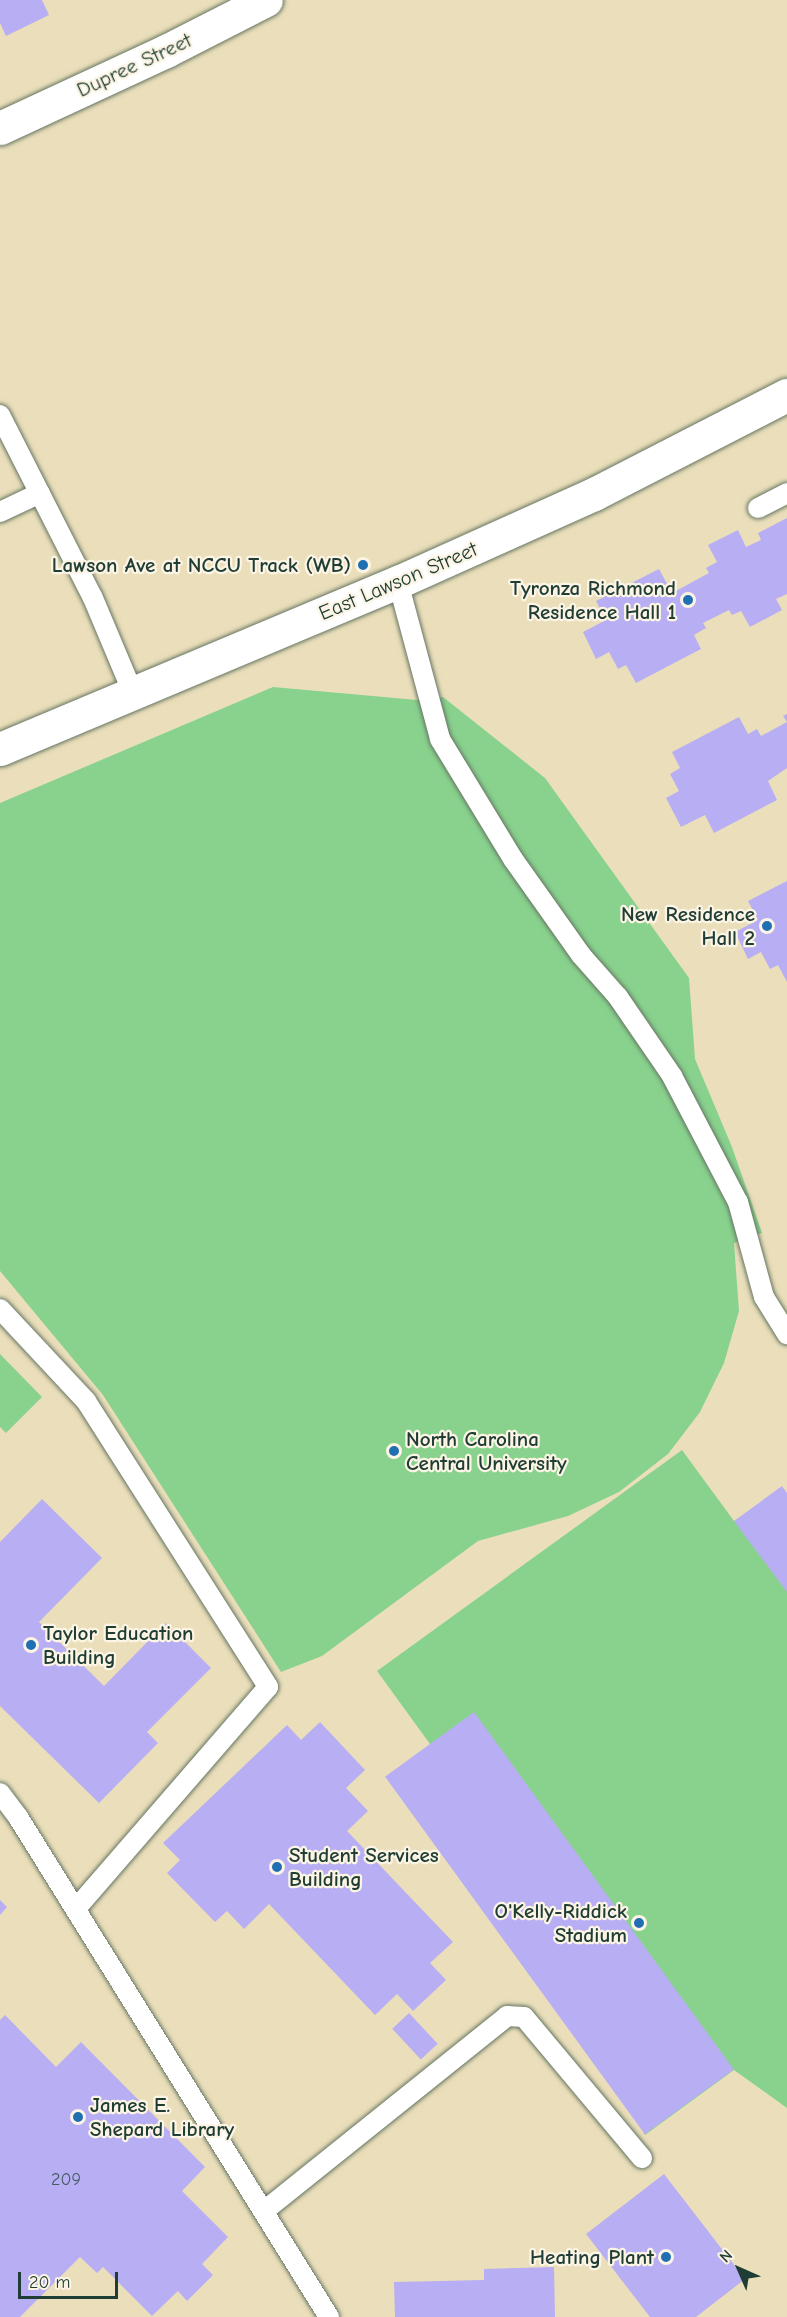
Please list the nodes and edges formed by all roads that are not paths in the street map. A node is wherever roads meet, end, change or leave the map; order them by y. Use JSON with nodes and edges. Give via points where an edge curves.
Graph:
{"nodes":[{"id":1,"x":266,"y":0,"type":"edge"},
{"id":2,"x":0,"y":128,"type":"edge"},
{"id":3,"x":784,"y":403,"type":"edge"},
{"id":4,"x":0,"y":415,"type":"edge"},
{"id":5,"x":40,"y":493,"type":"junction"},
{"id":6,"x":787,"y":493,"type":"edge"},
{"id":7,"x":759,"y":508,"type":"dead end"},
{"id":8,"x":0,"y":512,"type":"edge"},
{"id":9,"x":398,"y":582,"type":"junction"},
{"id":10,"x":133,"y":693,"type":"junction"},
{"id":11,"x":0,"y":749,"type":"edge"},
{"id":12,"x":0,"y":1310,"type":"edge"},
{"id":13,"x":787,"y":1334,"type":"edge"},
{"id":14,"x":0,"y":1793,"type":"edge"},
{"id":15,"x":76,"y":1910,"type":"junction"},
{"id":16,"x":642,"y":2158,"type":"dead end"},
{"id":17,"x":264,"y":2211,"type":"junction"},
{"id":18,"x":329,"y":2317,"type":"edge"}],
"edges":[{"from":1,"to":2,"type":"street","name":"Dupree Street"},
{"from":3,"to":9,"type":"street","name":"East Lawson Street"},
{"from":4,"to":5,"type":"lane"},
{"from":5,"to":8,"type":"lane"},
{"from":5,"to":10,"type":"lane","via":[[93,598]]},
{"from":6,"to":7,"type":"lane"},
{"from":9,"to":10,"type":"street","name":"East Lawson Street"},
{"from":9,"to":13,"type":"lane","via":[[440,739],[513,859],[581,955],[618,997],[672,1076],[738,1202],[764,1297]]},
{"from":10,"to":11,"type":"street","name":"East Lawson Street"},
{"from":12,"to":15,"type":"lane","via":[[86,1401],[268,1687]]},
{"from":14,"to":15,"type":"lane"},
{"from":15,"to":17,"type":"lane"},
{"from":16,"to":17,"type":"lane","via":[[524,2017],[507,2016]]},
{"from":17,"to":18,"type":"lane"}]}
